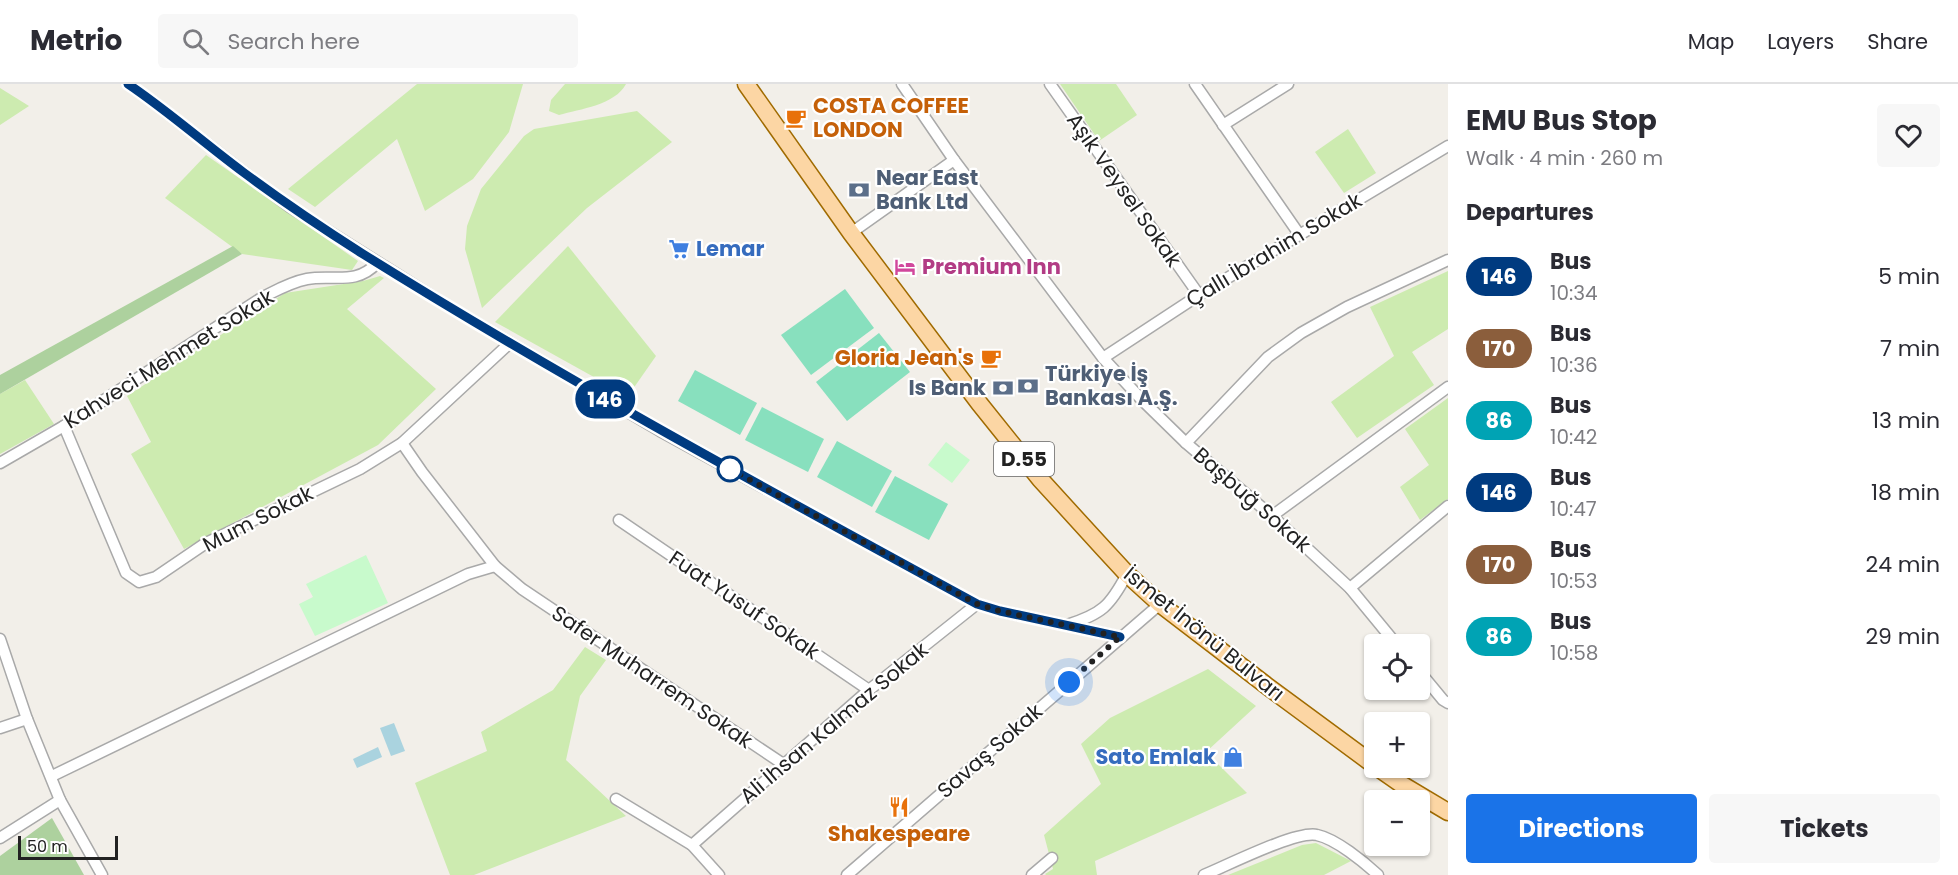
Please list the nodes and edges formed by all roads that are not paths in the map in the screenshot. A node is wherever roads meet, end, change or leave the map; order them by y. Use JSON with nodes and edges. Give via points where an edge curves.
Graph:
{"nodes":[{"id":1,"x":128,"y":84,"type":"edge"},
{"id":2,"x":746,"y":84,"type":"edge"},
{"id":3,"x":902,"y":84,"type":"edge"},
{"id":4,"x":1050,"y":84,"type":"edge"},
{"id":5,"x":1195,"y":84,"type":"edge"},
{"id":6,"x":1288,"y":84,"type":"edge"},
{"id":7,"x":1223,"y":125,"type":"junction"},
{"id":8,"x":1448,"y":146,"type":"edge"},
{"id":9,"x":954,"y":160,"type":"junction"},
{"id":10,"x":851,"y":233,"type":"junction"},
{"id":11,"x":1299,"y":234,"type":"junction"},
{"id":12,"x":1448,"y":260,"type":"edge"},
{"id":13,"x":377,"y":262,"type":"junction"},
{"id":14,"x":1199,"y":295,"type":"junction"},
{"id":15,"x":510,"y":343,"type":"junction"},
{"id":16,"x":1103,"y":358,"type":"junction"},
{"id":17,"x":1448,"y":387,"type":"edge"},
{"id":18,"x":64,"y":426,"type":"junction"},
{"id":19,"x":402,"y":443,"type":"junction"},
{"id":20,"x":1186,"y":443,"type":"junction"},
{"id":21,"x":0,"y":463,"type":"edge"},
{"id":22,"x":1448,"y":507,"type":"edge"},
{"id":23,"x":1272,"y":516,"type":"junction"},
{"id":24,"x":619,"y":520,"type":"dead end"},
{"id":25,"x":495,"y":567,"type":"junction"},
{"id":26,"x":1127,"y":574,"type":"junction"},
{"id":27,"x":1350,"y":588,"type":"junction"},
{"id":28,"x":977,"y":604,"type":"junction"},
{"id":29,"x":1160,"y":604,"type":"junction"},
{"id":30,"x":1067,"y":625,"type":"junction"},
{"id":31,"x":1389,"y":634,"type":"edge"},
{"id":32,"x":1120,"y":637,"type":"junction"},
{"id":33,"x":0,"y":639,"type":"edge"},
{"id":34,"x":1430,"y":684,"type":"edge"},
{"id":35,"x":869,"y":690,"type":"junction"},
{"id":36,"x":1448,"y":703,"type":"edge"},
{"id":37,"x":27,"y":719,"type":"junction"},
{"id":38,"x":0,"y":728,"type":"edge"},
{"id":39,"x":1364,"y":758,"type":"edge"},
{"id":40,"x":783,"y":764,"type":"junction"},
{"id":41,"x":52,"y":776,"type":"junction"},
{"id":42,"x":1392,"y":778,"type":"edge"},
{"id":43,"x":616,"y":799,"type":"dead end"},
{"id":44,"x":60,"y":800,"type":"junction"},
{"id":45,"x":1448,"y":812,"type":"edge"},
{"id":46,"x":0,"y":838,"type":"edge"},
{"id":47,"x":692,"y":845,"type":"junction"},
{"id":48,"x":1052,"y":858,"type":"dead end"},
{"id":49,"x":102,"y":875,"type":"edge"},
{"id":50,"x":719,"y":875,"type":"edge"},
{"id":51,"x":847,"y":875,"type":"edge"},
{"id":52,"x":1032,"y":875,"type":"edge"},
{"id":53,"x":1204,"y":875,"type":"edge"},
{"id":54,"x":1378,"y":875,"type":"edge"}],
"edges":[{"from":1,"to":13,"type":"street","via":[[290,207]]},
{"from":2,"to":10,"type":"main road","name":"İsmet İnönü Bulvarı","number":"D.55"},
{"from":3,"to":9,"type":"street","name":"Başbuğ Sokak"},
{"from":4,"to":14,"type":"street","name":"Aşık Veysel Sokak"},
{"from":5,"to":7,"type":"street"},
{"from":6,"to":7,"type":"street"},
{"from":7,"to":11,"type":"street"},
{"from":8,"to":11,"type":"street","name":"Çallı İbrahim Sokak"},
{"from":9,"to":10,"type":"street"},
{"from":9,"to":16,"type":"street","name":"Başbuğ Sokak"},
{"from":10,"to":26,"type":"main road","name":"İsmet İnönü Bulvarı","number":"D.55","via":[[1040,479]]},
{"from":11,"to":14,"type":"street","name":"Çallı İbrahim Sokak"},
{"from":12,"to":20,"type":"street","via":[[1301,333],[1268,357]]},
{"from":13,"to":15,"type":"street"},
{"from":13,"to":18,"type":"street","name":"Kahveci Mehmet Sokak","via":[[369,272],[353,277],[307,279],[284,286]]},
{"from":14,"to":16,"type":"street","name":"Çallı İbrahim Sokak"},
{"from":15,"to":19,"type":"street","name":"Mum Sokak"},
{"from":15,"to":28,"type":"street","via":[[660,431]]},
{"from":16,"to":20,"type":"street","name":"Başbuğ Sokak"},
{"from":17,"to":23,"type":"street"},
{"from":18,"to":19,"type":"street","name":"Mum Sokak","via":[[126,573],[139,582],[156,577],[206,543],[360,469]]},
{"from":18,"to":21,"type":"street","name":"Kahveci Mehmet Sokak"},
{"from":19,"to":25,"type":"street","name":"Safer Muharrem Sokak"},
{"from":20,"to":23,"type":"street","name":"Başbuğ Sokak"},
{"from":22,"to":27,"type":"street"},
{"from":23,"to":27,"type":"street","name":"Başbuğ Sokak"},
{"from":24,"to":35,"type":"street","name":"Fuat Yusuf Sokak"},
{"from":25,"to":40,"type":"street","name":"Safer Muharrem Sokak"},
{"from":25,"to":41,"type":"street","via":[[468,574]]},
{"from":26,"to":29,"type":"main road","name":"İsmet İnönü Bulvarı","number":"D.55"},
{"from":26,"to":30,"type":"street","via":[[1099,612]]},
{"from":27,"to":31,"type":"street","name":"Başbuğ Sokak"},
{"from":28,"to":30,"type":"street"},
{"from":28,"to":35,"type":"street","name":"Ali İhsan Kalmaz Sokak"},
{"from":29,"to":32,"type":"street","name":"Savaş Sokak"},
{"from":29,"to":39,"type":"main road","name":"İsmet İnönü Bulvarı","number":"D.55"},
{"from":30,"to":32,"type":"street"},
{"from":32,"to":51,"type":"street","name":"Savaş Sokak"},
{"from":33,"to":37,"type":"street"},
{"from":34,"to":36,"type":"street"},
{"from":35,"to":40,"type":"street","name":"Ali İhsan Kalmaz Sokak"},
{"from":37,"to":38,"type":"street"},
{"from":37,"to":41,"type":"street"},
{"from":40,"to":47,"type":"street","name":"Ali İhsan Kalmaz Sokak"},
{"from":41,"to":44,"type":"street"},
{"from":42,"to":45,"type":"main road"},
{"from":43,"to":47,"type":"street"},
{"from":44,"to":46,"type":"street"},
{"from":44,"to":49,"type":"street"},
{"from":47,"to":50,"type":"street"},
{"from":48,"to":52,"type":"street"},
{"from":53,"to":54,"type":"street","via":[[1305,834],[1324,837],[1361,859]]}]}
